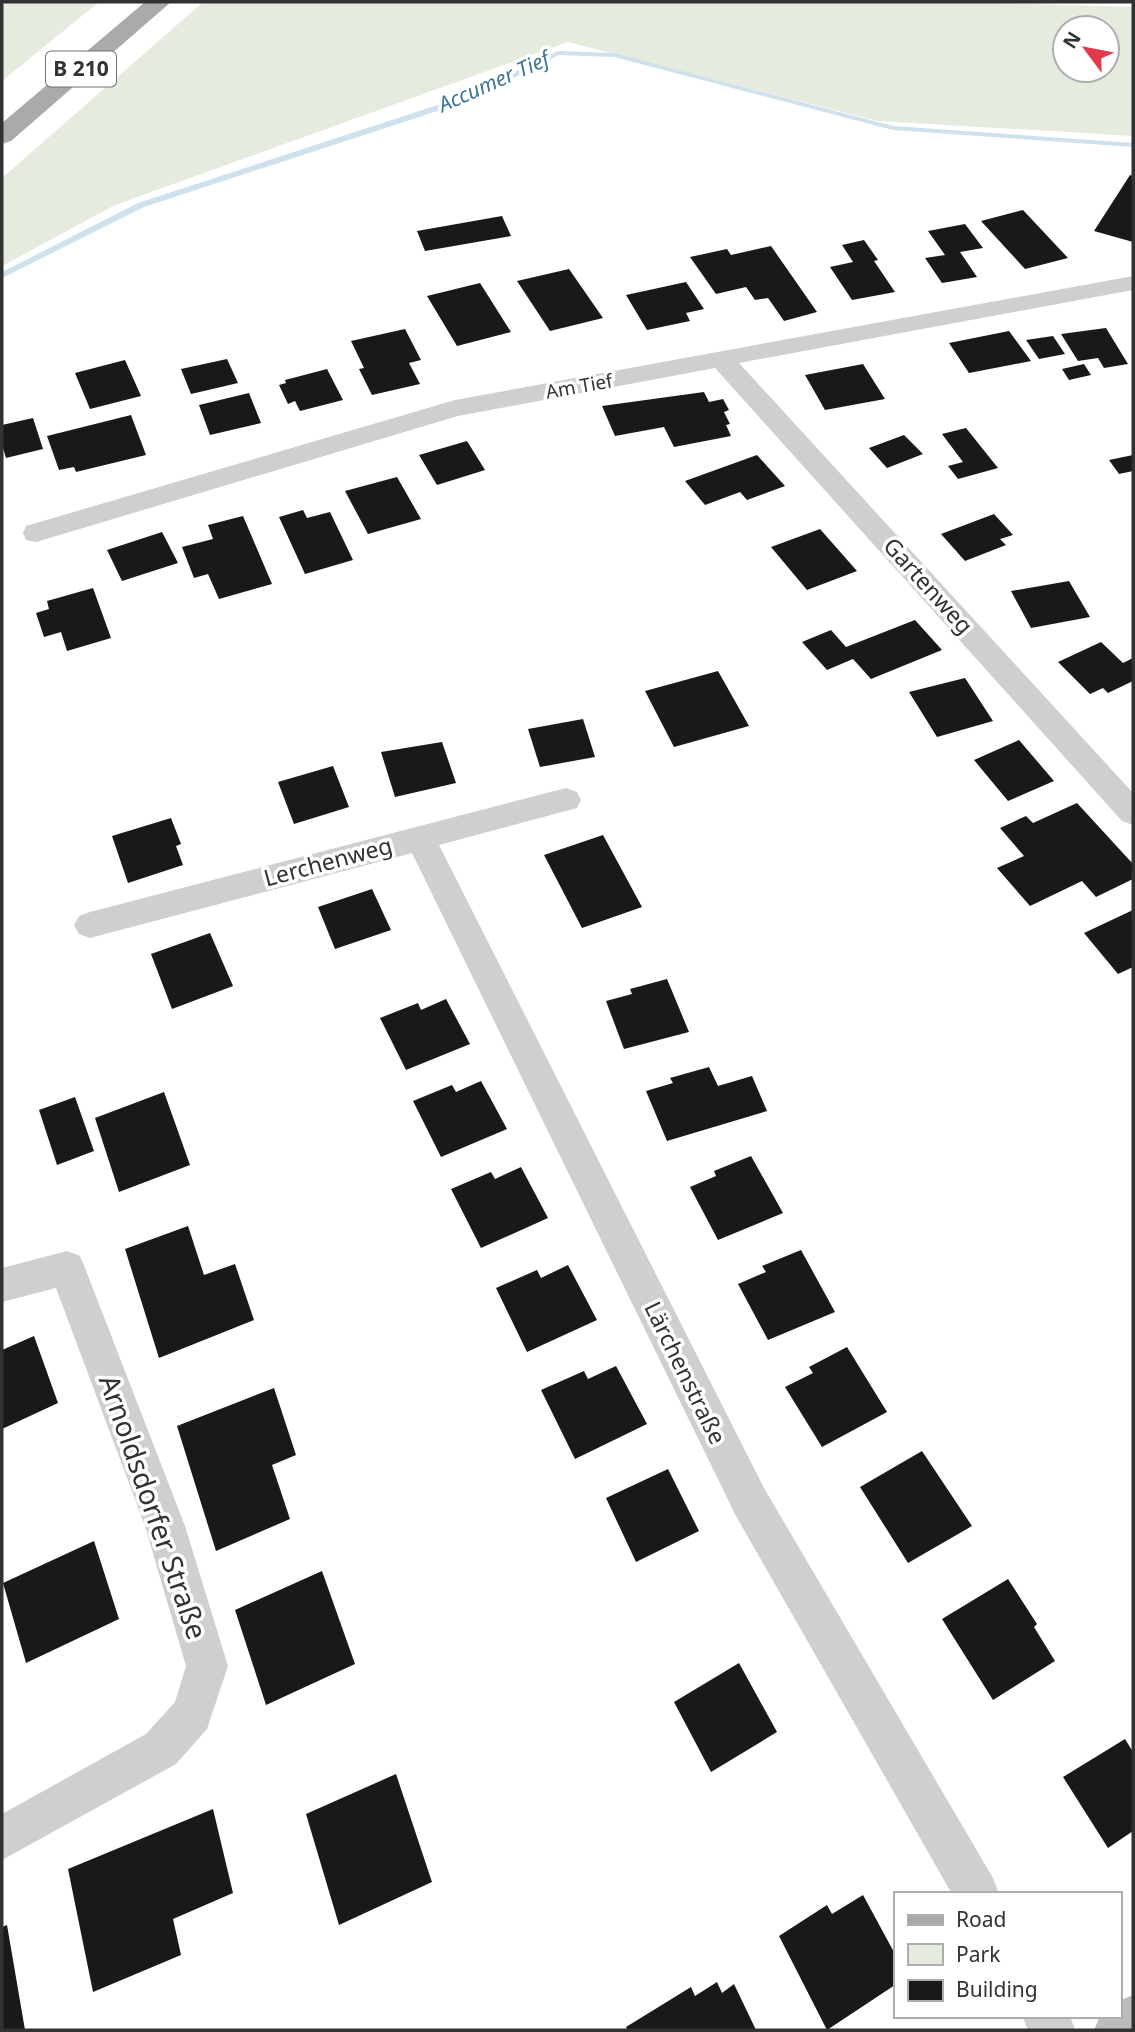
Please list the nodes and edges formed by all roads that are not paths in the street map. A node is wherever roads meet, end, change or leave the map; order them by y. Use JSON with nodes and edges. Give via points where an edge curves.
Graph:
{"nodes":[{"id":1,"x":159,"y":2,"type":"edge"},
{"id":2,"x":2,"y":136,"type":"edge"},
{"id":3,"x":1133,"y":283,"type":"edge"},
{"id":4,"x":722,"y":360,"type":"junction"},
{"id":5,"x":36,"y":533,"type":"dead end"},
{"id":6,"x":566,"y":800,"type":"dead end"},
{"id":7,"x":1133,"y":813,"type":"edge"},
{"id":8,"x":420,"y":838,"type":"junction"},
{"id":9,"x":90,"y":925,"type":"dead end"},
{"id":10,"x":2,"y":1284,"type":"edge"},
{"id":11,"x":2,"y":1839,"type":"edge"},
{"id":12,"x":976,"y":1892,"type":"edge"},
{"id":13,"x":1133,"y":2022,"type":"edge"},
{"id":14,"x":1121,"y":2030,"type":"edge"}],
"edges":[{"from":1,"to":2,"type":"main road","number":"B 210"},
{"from":3,"to":4,"type":"street","name":"Am Tief"},
{"from":4,"to":5,"type":"street","name":"Am Tief","via":[[455,408]]},
{"from":4,"to":7,"type":"street","name":"Gartenweg"},
{"from":6,"to":8,"type":"street","name":"Lerchenweg"},
{"from":8,"to":9,"type":"street","name":"Lerchenweg"},
{"from":8,"to":12,"type":"street","name":"Lärchenstraße","via":[[750,1502]]},
{"from":10,"to":11,"type":"street","name":"Arnoldsdorfer Straße","via":[[67,1268],[166,1526],[207,1666],[192,1714],[161,1749]]},
{"from":13,"to":14,"type":"street"}]}
